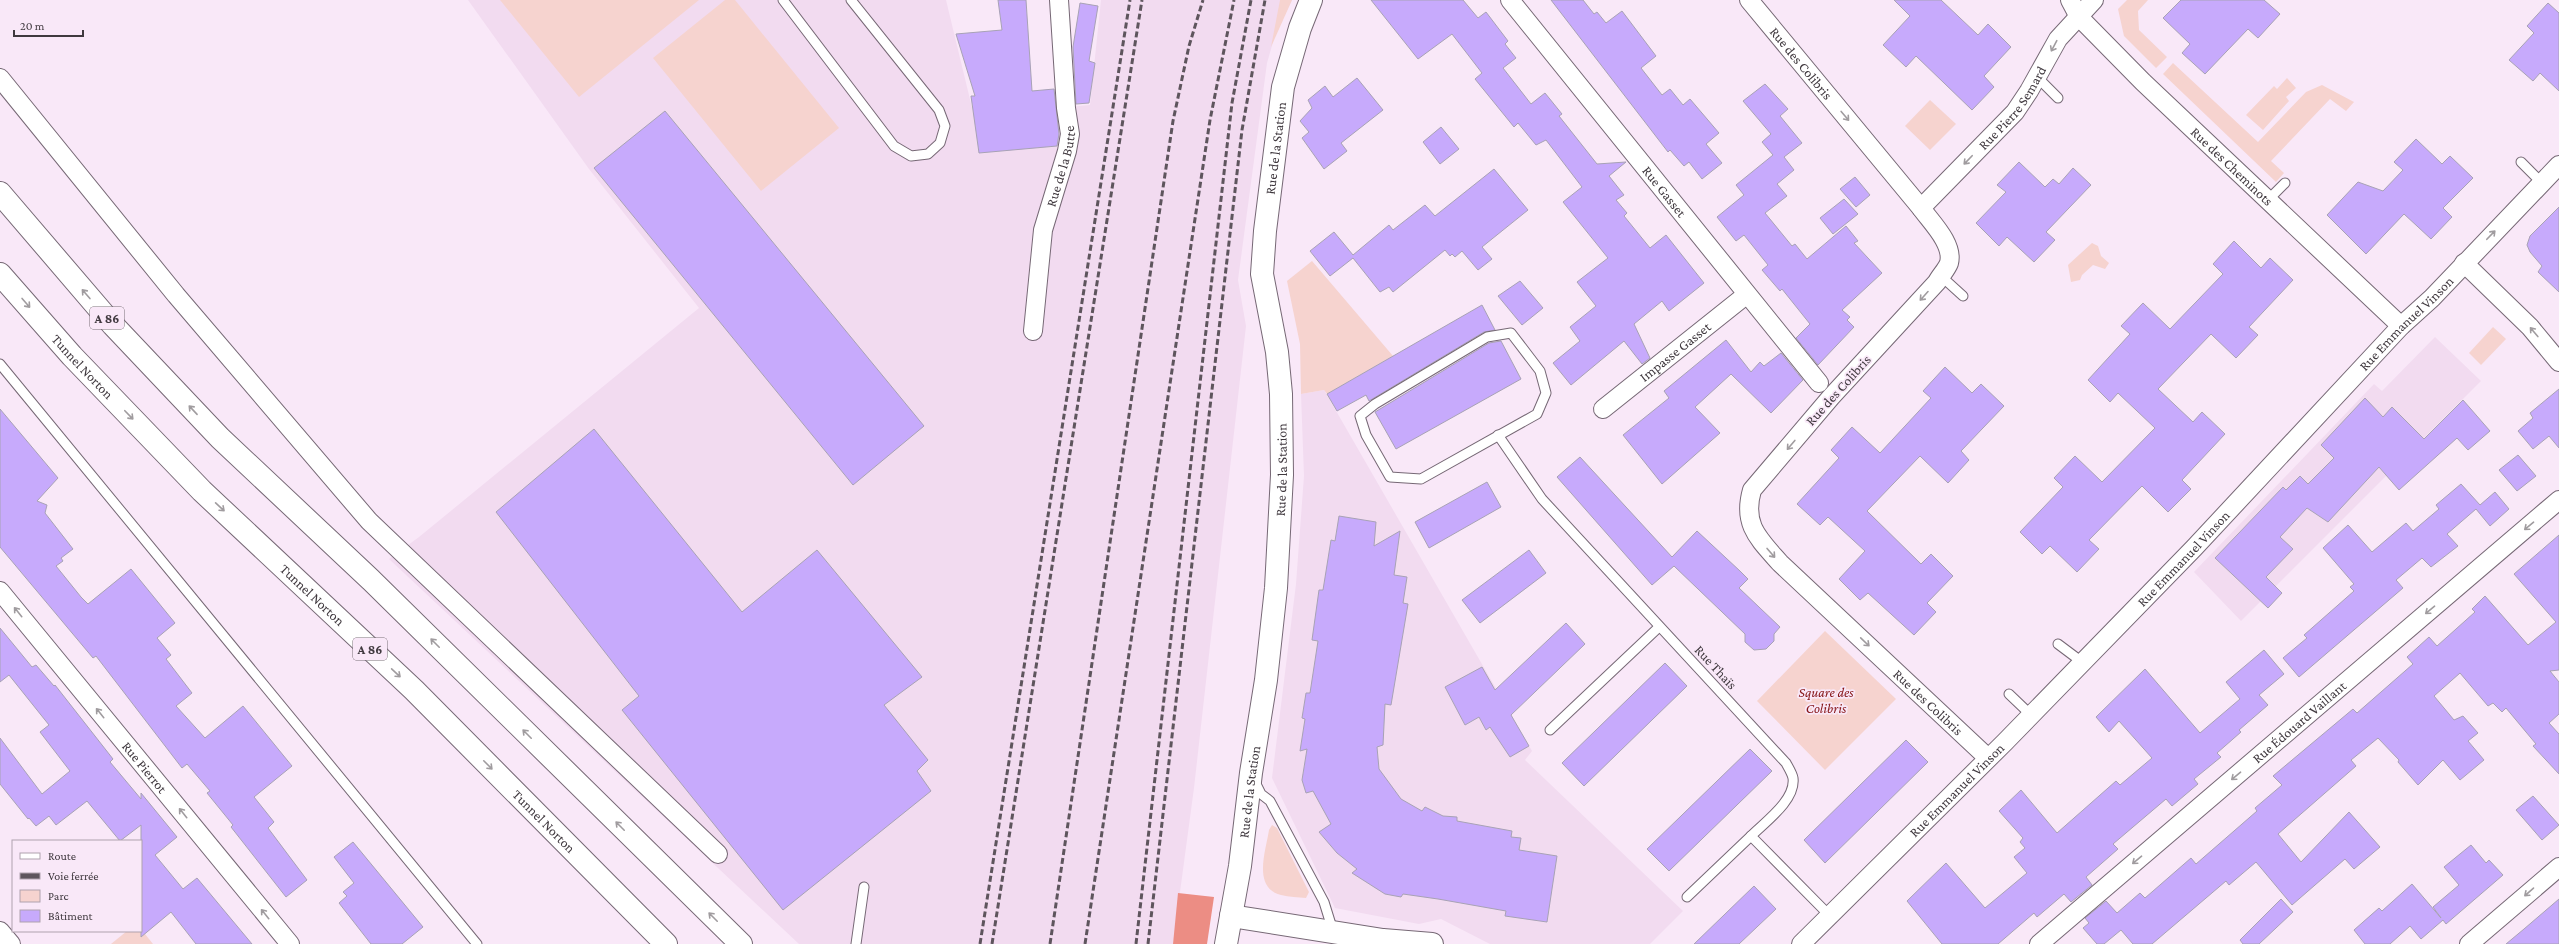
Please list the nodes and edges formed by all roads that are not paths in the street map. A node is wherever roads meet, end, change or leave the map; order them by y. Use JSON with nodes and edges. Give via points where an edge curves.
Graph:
{"nodes":[{"id":1,"x":783,"y":0,"type":"edge"},
{"id":2,"x":851,"y":0,"type":"edge"},
{"id":3,"x":1059,"y":0,"type":"edge"},
{"id":4,"x":1311,"y":0,"type":"edge"},
{"id":5,"x":1510,"y":0,"type":"edge"},
{"id":6,"x":1750,"y":0,"type":"edge"},
{"id":7,"x":2070,"y":0,"type":"edge"},
{"id":8,"x":2094,"y":0,"type":"edge"},
{"id":9,"x":2079,"y":17,"type":"junction"},
{"id":10,"x":2037,"y":77,"type":"junction"},
{"id":11,"x":0,"y":78,"type":"edge"},
{"id":12,"x":2058,"y":98,"type":"dead end"},
{"id":13,"x":2521,"y":162,"type":"dead end"},
{"id":14,"x":2559,"y":166,"type":"edge"},
{"id":15,"x":2542,"y":183,"type":"junction"},
{"id":16,"x":2285,"y":184,"type":"dead end"},
{"id":17,"x":0,"y":193,"type":"edge"},
{"id":18,"x":2267,"y":201,"type":"junction"},
{"id":19,"x":1921,"y":208,"type":"junction"},
{"id":20,"x":2464,"y":263,"type":"junction"},
{"id":21,"x":0,"y":274,"type":"edge"},
{"id":22,"x":1941,"y":276,"type":"junction"},
{"id":23,"x":1746,"y":295,"type":"junction"},
{"id":24,"x":1963,"y":296,"type":"dead end"},
{"id":25,"x":2401,"y":326,"type":"junction"},
{"id":26,"x":1033,"y":331,"type":"dead end"},
{"id":27,"x":2559,"y":362,"type":"edge"},
{"id":28,"x":0,"y":364,"type":"edge"},
{"id":29,"x":1819,"y":383,"type":"dead end"},
{"id":30,"x":1604,"y":409,"type":"dead end"},
{"id":31,"x":1498,"y":435,"type":"junction"},
{"id":32,"x":2559,"y":500,"type":"edge"},
{"id":33,"x":0,"y":590,"type":"edge"},
{"id":34,"x":1660,"y":627,"type":"junction"},
{"id":35,"x":2058,"y":644,"type":"dead end"},
{"id":36,"x":2082,"y":662,"type":"junction"},
{"id":37,"x":2009,"y":694,"type":"dead end"},
{"id":38,"x":2031,"y":715,"type":"junction"},
{"id":39,"x":1550,"y":730,"type":"dead end"},
{"id":40,"x":1988,"y":758,"type":"junction"},
{"id":41,"x":1251,"y":773,"type":"junction"},
{"id":42,"x":1752,"y":836,"type":"junction"},
{"id":43,"x":718,"y":854,"type":"dead end"},
{"id":44,"x":2559,"y":867,"type":"edge"},
{"id":45,"x":864,"y":887,"type":"dead end"},
{"id":46,"x":1687,"y":897,"type":"dead end"},
{"id":47,"x":1829,"y":915,"type":"junction"},
{"id":48,"x":1231,"y":916,"type":"junction"},
{"id":49,"x":0,"y":931,"type":"edge"},
{"id":50,"x":1333,"y":932,"type":"junction"},
{"id":51,"x":1382,"y":942,"type":"edge"},
{"id":52,"x":11,"y":944,"type":"edge"},
{"id":53,"x":290,"y":944,"type":"edge"},
{"id":54,"x":477,"y":944,"type":"edge"},
{"id":55,"x":666,"y":944,"type":"edge"},
{"id":56,"x":741,"y":944,"type":"edge"},
{"id":57,"x":856,"y":944,"type":"edge"},
{"id":58,"x":1226,"y":944,"type":"edge"},
{"id":59,"x":1432,"y":944,"type":"edge"},
{"id":60,"x":1801,"y":944,"type":"edge"},
{"id":61,"x":2039,"y":944,"type":"edge"},
{"id":62,"x":2469,"y":944,"type":"edge"}],
"edges":[{"from":1,"to":2,"type":"lane","via":[[894,146],[911,156],[928,154],[940,143],[945,126],[939,110]]},
{"from":3,"to":26,"type":"street","name":"Rue de la Butte","via":[[1070,134],[1043,230]]},
{"from":4,"to":41,"type":"main road","name":"Rue de la Station","via":[[1283,87],[1265,231],[1262,274],[1277,352],[1281,394],[1282,475],[1275,596],[1266,680]]},
{"from":5,"to":23,"type":"street","name":"Rue Gasset"},
{"from":6,"to":19,"type":"street","name":"Rue des Colibris","one_way":true},
{"from":7,"to":9,"type":"street","name":"Rue des Cheminots"},
{"from":8,"to":9,"type":"street","name":"Rue Pierre Semard"},
{"from":9,"to":10,"type":"street","name":"Rue Pierre Semard","one_way":true,"via":[[2058,38]]},
{"from":9,"to":18,"type":"street","name":"Rue des Cheminots","via":[[2142,82]]},
{"from":10,"to":12,"type":"lane"},
{"from":10,"to":19,"type":"street","name":"Rue Pierre Semard","one_way":true,"via":[[2014,112]]},
{"from":11,"to":43,"type":"street","via":[[176,294],[368,521]]},
{"from":13,"to":15,"type":"lane"},
{"from":14,"to":15,"type":"street","name":"Rue Emmanuel Vinson"},
{"from":20,"to":15,"type":"street","name":"Rue Emmanuel Vinson","one_way":true},
{"from":16,"to":18,"type":"lane"},
{"from":56,"to":17,"type":"main road","number":"A 86","one_way":true,"via":[[371,580],[220,438],[113,325]]},
{"from":18,"to":25,"type":"street","name":"Rue des Cheminots"},
{"from":19,"to":22,"type":"street","name":"Rue des Colibris","via":[[1943,238],[1948,252],[1948,263]]},
{"from":20,"to":25,"type":"street","name":"Rue Emmanuel Vinson","via":[[2432,298]]},
{"from":27,"to":20,"type":"street","one_way":true,"via":[[2530,327]]},
{"from":21,"to":55,"type":"main road","name":"Tunnel Norton","number":"A 86","one_way":true,"via":[[72,356],[202,491],[414,690]]},
{"from":22,"to":24,"type":"lane"},
{"from":22,"to":40,"type":"street","name":"Rue des Colibris","one_way":true,"via":[[1831,397],[1752,490],[1747,506],[1749,520],[1759,539],[1780,564]]},
{"from":23,"to":29,"type":"street","name":"Rue Gasset"},
{"from":23,"to":30,"type":"street","name":"Impasse Gasset"},
{"from":25,"to":36,"type":"street","name":"Rue Emmanuel Vinson","via":[[2194,548]]},
{"from":28,"to":54,"type":"lane"},
{"from":31,"to":31,"type":"lane","via":[[1537,414],[1546,393],[1540,371],[1511,333],[1487,337],[1375,404],[1360,416],[1366,435],[1390,477],[1421,479]]},
{"from":31,"to":34,"type":"lane","name":"Rue Thaïs","via":[[1542,499]]},
{"from":32,"to":61,"type":"street","name":"Rue Édouard Vaillant","one_way":true},
{"from":53,"to":33,"type":"street","name":"Rue Pierrot","one_way":true},
{"from":34,"to":39,"type":"lane"},
{"from":34,"to":42,"type":"lane","name":"Rue Thaïs","via":[[1786,763],[1793,778],[1791,791],[1782,804]]},
{"from":35,"to":36,"type":"lane"},
{"from":36,"to":38,"type":"street","name":"Rue Emmanuel Vinson"},
{"from":37,"to":38,"type":"lane"},
{"from":38,"to":40,"type":"street","name":"Rue Emmanuel Vinson"},
{"from":40,"to":47,"type":"street","name":"Rue Emmanuel Vinson"},
{"from":41,"to":48,"type":"main road","name":"Rue de la Station"},
{"from":41,"to":50,"type":"lane","via":[[1261,794],[1270,801],[1324,902]]},
{"from":42,"to":46,"type":"lane","name":"Rue Thaïs"},
{"from":42,"to":47,"type":"lane"},
{"from":44,"to":62,"type":"street","one_way":true},
{"from":45,"to":57,"type":"lane"},
{"from":47,"to":60,"type":"street","name":"Rue Emmanuel Vinson"},
{"from":48,"to":50,"type":"main road"},
{"from":48,"to":58,"type":"main road","name":"Rue de la Station"},
{"from":49,"to":52,"type":"street"},
{"from":50,"to":51,"type":"main road"},
{"from":51,"to":59,"type":"main road"}]}
